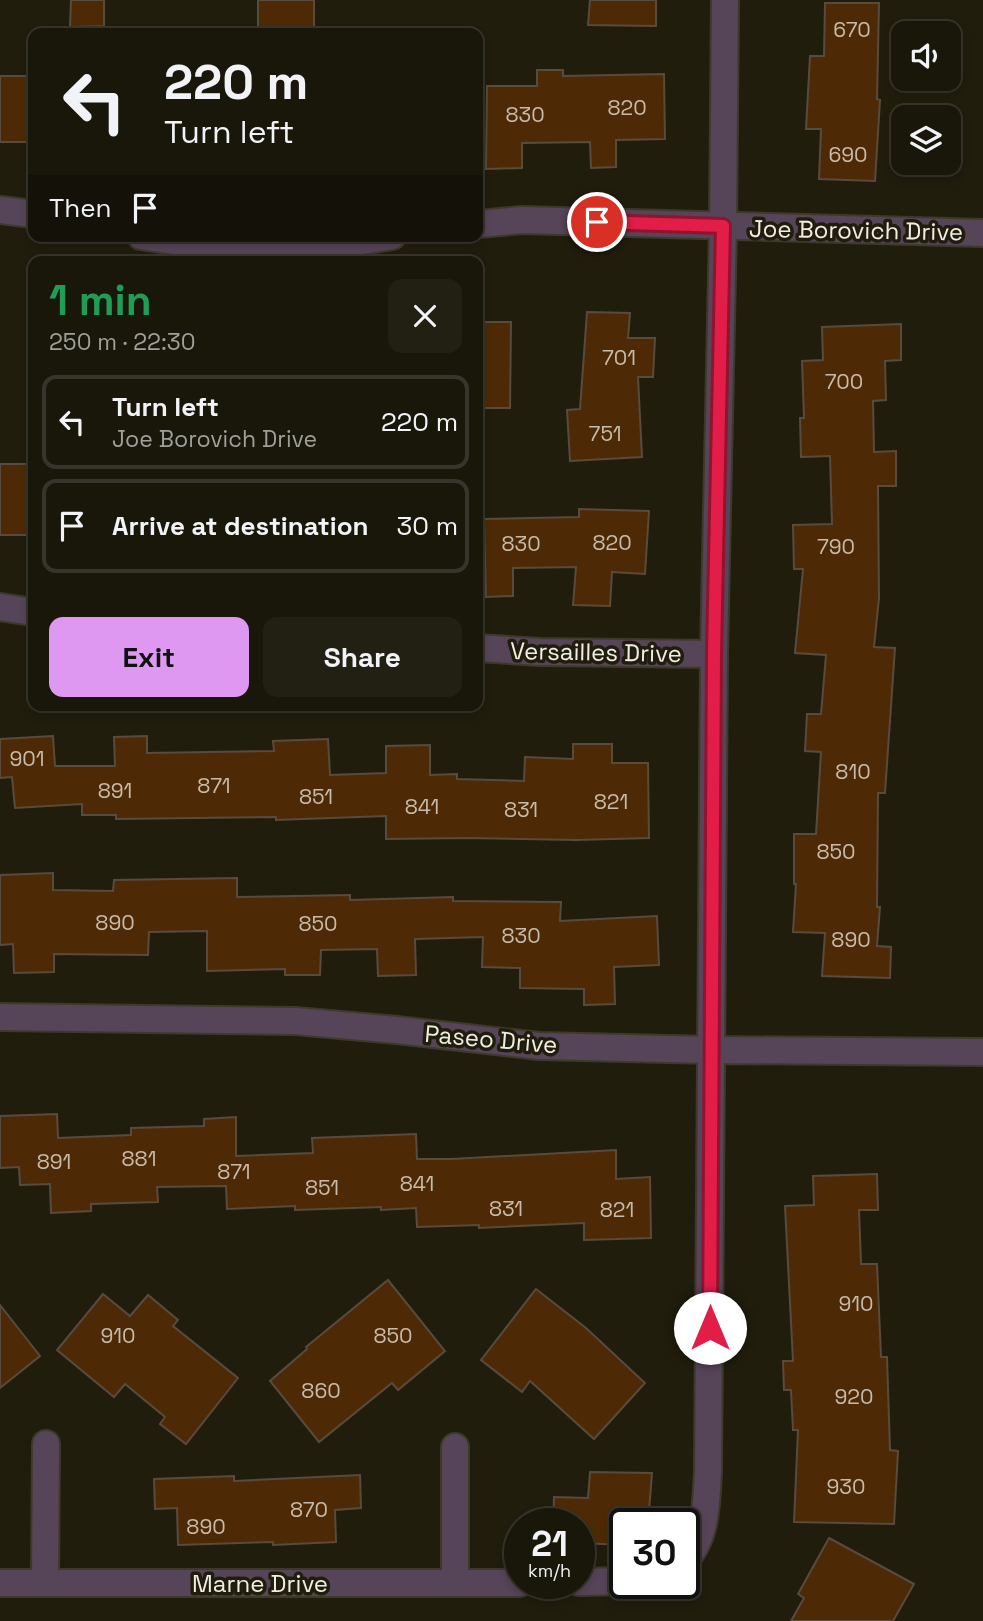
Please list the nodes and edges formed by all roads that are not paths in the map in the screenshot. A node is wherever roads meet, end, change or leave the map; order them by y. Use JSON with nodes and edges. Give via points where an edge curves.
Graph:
{"nodes":[{"id":1,"x":725,"y":0,"type":"edge"},
{"id":2,"x":0,"y":210,"type":"edge"},
{"id":3,"x":28,"y":213,"type":"edge"},
{"id":4,"x":483,"y":224,"type":"edge"},
{"id":5,"x":723,"y":226,"type":"junction"},
{"id":6,"x":983,"y":233,"type":"edge"},
{"id":7,"x":180,"y":242,"type":"edge"},
{"id":8,"x":355,"y":242,"type":"edge"},
{"id":9,"x":0,"y":607,"type":"edge"},
{"id":10,"x":28,"y":611,"type":"edge"},
{"id":11,"x":483,"y":648,"type":"edge"},
{"id":12,"x":714,"y":654,"type":"junction"},
{"id":13,"x":0,"y":1017,"type":"edge"},
{"id":14,"x":712,"y":1050,"type":"junction"},
{"id":15,"x":983,"y":1052,"type":"edge"},
{"id":16,"x":46,"y":1444,"type":"dead end"},
{"id":17,"x":455,"y":1447,"type":"dead end"},
{"id":18,"x":700,"y":1534,"type":"edge"},
{"id":19,"x":0,"y":1583,"type":"edge"},
{"id":20,"x":45,"y":1583,"type":"junction"},
{"id":21,"x":455,"y":1583,"type":"junction"},
{"id":22,"x":504,"y":1583,"type":"edge"}],
"edges":[{"from":1,"to":5,"type":"street"},
{"from":2,"to":3,"type":"street"},
{"from":4,"to":5,"type":"street","name":"Joe Borovich Drive","via":[[522,220]]},
{"from":5,"to":6,"type":"street","name":"Joe Borovich Drive"},
{"from":5,"to":12,"type":"street"},
{"from":7,"to":8,"type":"street","via":[[270,248]]},
{"from":9,"to":10,"type":"street"},
{"from":11,"to":12,"type":"street","name":"Versailles Drive"},
{"from":12,"to":14,"type":"street"},
{"from":13,"to":14,"type":"street","name":"Paseo Drive","via":[[295,1021],[539,1046]]},
{"from":14,"to":15,"type":"street","name":"Paseo Drive"},
{"from":14,"to":18,"type":"street","via":[[708,1472]]},
{"from":16,"to":20,"type":"street"},
{"from":17,"to":21,"type":"street"},
{"from":19,"to":20,"type":"street","name":"Marne Drive"},
{"from":20,"to":21,"type":"street","name":"Marne Drive"},
{"from":21,"to":22,"type":"street","name":"Marne Drive"}]}
